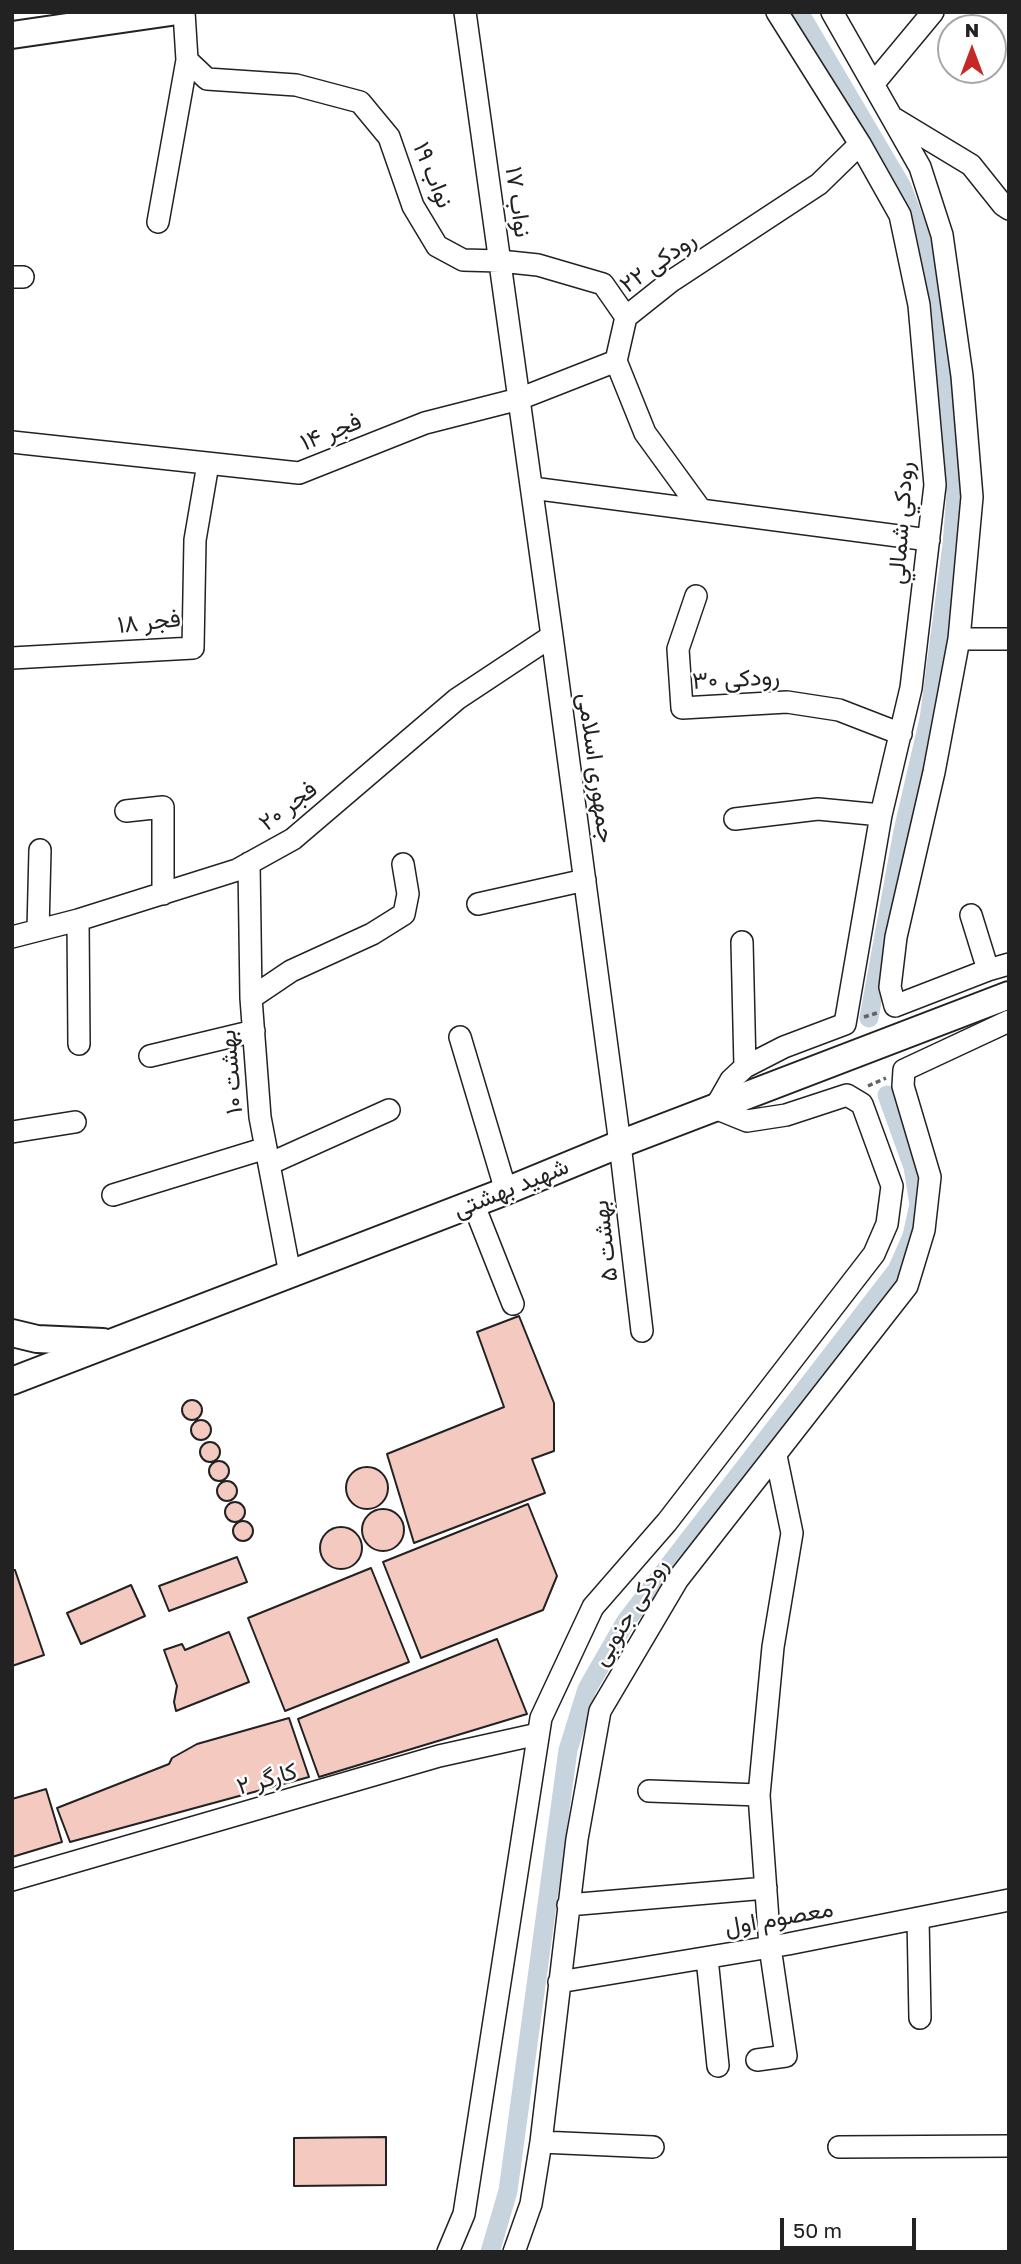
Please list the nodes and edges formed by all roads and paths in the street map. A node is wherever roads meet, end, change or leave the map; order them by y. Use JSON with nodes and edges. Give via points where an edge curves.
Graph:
{"nodes":[{"id":1,"x":171,"y":12,"type":"edge"},
{"id":2,"x":184,"y":12,"type":"edge"},
{"id":3,"x":465,"y":12,"type":"edge"},
{"id":4,"x":777,"y":12,"type":"edge"},
{"id":5,"x":832,"y":12,"type":"edge"},
{"id":6,"x":933,"y":12,"type":"edge"},
{"id":7,"x":12,"y":35,"type":"edge"},
{"id":8,"x":187,"y":60,"type":"junction"},
{"id":9,"x":874,"y":83,"type":"junction"},
{"id":10,"x":893,"y":118,"type":"junction"},
{"id":11,"x":860,"y":144,"type":"junction"},
{"id":12,"x":1009,"y":209,"type":"edge"},
{"id":13,"x":158,"y":222,"type":"dead end"},
{"id":14,"x":500,"y":261,"type":"junction"},
{"id":15,"x":626,"y":317,"type":"junction"},
{"id":16,"x":616,"y":361,"type":"junction"},
{"id":17,"x":519,"y":398,"type":"junction"},
{"id":18,"x":12,"y":442,"type":"edge"},
{"id":19,"x":208,"y":464,"type":"junction"},
{"id":20,"x":531,"y":488,"type":"junction"},
{"id":21,"x":701,"y":510,"type":"junction"},
{"id":22,"x":929,"y":540,"type":"junction"},
{"id":23,"x":696,"y":596,"type":"dead end"},
{"id":24,"x":552,"y":636,"type":"junction"},
{"id":25,"x":959,"y":639,"type":"junction"},
{"id":26,"x":1009,"y":639,"type":"edge"},
{"id":27,"x":12,"y":658,"type":"edge"},
{"id":28,"x":901,"y":734,"type":"junction"},
{"id":29,"x":126,"y":811,"type":"dead end"},
{"id":30,"x":881,"y":815,"type":"junction"},
{"id":31,"x":735,"y":819,"type":"dead end"},
{"id":32,"x":40,"y":850,"type":"dead end"},
{"id":33,"x":249,"y":863,"type":"junction"},
{"id":34,"x":403,"y":864,"type":"dead end"},
{"id":35,"x":585,"y":880,"type":"junction"},
{"id":36,"x":163,"y":894,"type":"junction"},
{"id":37,"x":478,"y":904,"type":"dead end"},
{"id":38,"x":971,"y":915,"type":"dead end"},
{"id":39,"x":78,"y":920,"type":"junction"},
{"id":40,"x":38,"y":930,"type":"junction"},
{"id":41,"x":12,"y":937,"type":"edge"},
{"id":42,"x":742,"y":942,"type":"dead end"},
{"id":43,"x":1009,"y":964,"type":"edge"},
{"id":44,"x":988,"y":970,"type":"junction"},
{"id":45,"x":1009,"y":995,"type":"edge"},
{"id":46,"x":251,"y":998,"type":"junction"},
{"id":47,"x":895,"y":1006,"type":"junction"},
{"id":48,"x":1009,"y":1021,"type":"edge"},
{"id":49,"x":845,"y":1024,"type":"junction"},
{"id":50,"x":254,"y":1031,"type":"junction"},
{"id":51,"x":460,"y":1037,"type":"dead end"},
{"id":52,"x":79,"y":1044,"type":"dead end"},
{"id":53,"x":150,"y":1056,"type":"dead end"},
{"id":54,"x":745,"y":1067,"type":"junction"},
{"id":55,"x":904,"y":1070,"type":"junction"},
{"id":56,"x":847,"y":1095,"type":"junction"},
{"id":57,"x":715,"y":1108,"type":"junction"},
{"id":58,"x":389,"y":1110,"type":"dead end"},
{"id":59,"x":75,"y":1122,"type":"dead end"},
{"id":60,"x":12,"y":1132,"type":"edge"},
{"id":61,"x":620,"y":1144,"type":"junction"},
{"id":62,"x":267,"y":1156,"type":"junction"},
{"id":63,"x":506,"y":1191,"type":"junction"},
{"id":64,"x":113,"y":1195,"type":"dead end"},
{"id":65,"x":473,"y":1203,"type":"junction"},
{"id":66,"x":290,"y":1274,"type":"junction"},
{"id":67,"x":513,"y":1304,"type":"dead end"},
{"id":68,"x":642,"y":1331,"type":"dead end"},
{"id":69,"x":12,"y":1333,"type":"edge"},
{"id":70,"x":111,"y":1342,"type":"junction"},
{"id":71,"x":12,"y":1381,"type":"edge"},
{"id":72,"x":776,"y":1456,"type":"junction"},
{"id":73,"x":538,"y":1734,"type":"junction"},
{"id":74,"x":649,"y":1791,"type":"dead end"},
{"id":75,"x":759,"y":1795,"type":"junction"},
{"id":76,"x":12,"y":1880,"type":"edge"},
{"id":77,"x":766,"y":1888,"type":"junction"},
{"id":78,"x":1009,"y":1900,"type":"edge"},
{"id":79,"x":568,"y":1905,"type":"junction"},
{"id":80,"x":918,"y":1918,"type":"junction"},
{"id":81,"x":770,"y":1947,"type":"junction"},
{"id":82,"x":707,"y":1958,"type":"junction"},
{"id":83,"x":559,"y":1982,"type":"junction"},
{"id":84,"x":920,"y":2018,"type":"dead end"},
{"id":85,"x":757,"y":2060,"type":"dead end"},
{"id":86,"x":718,"y":2066,"type":"dead end"},
{"id":87,"x":541,"y":2142,"type":"junction"},
{"id":88,"x":1009,"y":2146,"type":"edge"},
{"id":89,"x":653,"y":2147,"type":"dead end"},
{"id":90,"x":839,"y":2147,"type":"dead end"},
{"id":91,"x":448,"y":2252,"type":"edge"},
{"id":92,"x":514,"y":2252,"type":"edge"}],
"edges":[{"from":1,"to":7,"type":"main road"},
{"from":2,"to":8,"type":"street"},
{"from":3,"to":14,"type":"street","name":"نواب ۱۷"},
{"from":4,"to":11,"type":"street","name":"رودکي شمالي"},
{"from":5,"to":9,"type":"street"},
{"from":6,"to":9,"type":"street"},
{"from":8,"to":13,"type":"street"},
{"from":8,"to":14,"type":"street","name":"نواب ۱۹","via":[[207,79],[296,85],[359,102],[389,137],[413,206],[436,246],[463,260]]},
{"from":9,"to":10,"type":"street"},
{"from":10,"to":12,"type":"street","via":[[971,165]]},
{"from":10,"to":25,"type":"street","via":[[920,167],[942,235],[962,376],[972,497]]},
{"from":11,"to":15,"type":"street","name":"رودکی ۲۲","via":[[819,184],[670,282]]},
{"from":11,"to":22,"type":"street","name":"رودکي شمالي","via":[[900,215],[919,305],[934,485]]},
{"from":14,"to":15,"type":"street","name":"نواب ۱۹","via":[[538,265],[603,284]]},
{"from":14,"to":17,"type":"street","name":"نواب ۱۷"},
{"from":15,"to":16,"type":"street","name":"رودکی ۲۲"},
{"from":16,"to":17,"type":"street","name":"فجر ۱۴"},
{"from":16,"to":21,"type":"street","via":[[645,433]]},
{"from":17,"to":19,"type":"street","name":"فجر ۱۴","via":[[425,423],[299,473]]},
{"from":17,"to":20,"type":"street","name":"جمهوری اسلامی"},
{"from":18,"to":19,"type":"street","name":"فجر ۱۴"},
{"from":19,"to":27,"type":"street","name":"فجر ۱۸","via":[[195,540],[193,648]]},
{"from":20,"to":21,"type":"street"},
{"from":20,"to":24,"type":"street","name":"جمهوری اسلامی"},
{"from":21,"to":22,"type":"street"},
{"from":22,"to":28,"type":"street","name":"رودکي شمالي"},
{"from":23,"to":28,"type":"street","name":"رودکی ۳۰","via":[[678,649],[682,708],[787,702],[839,710]]},
{"from":24,"to":33,"type":"street","name":"فجر ۲۰","via":[[457,699],[293,839]]},
{"from":24,"to":35,"type":"street","name":"جمهوری اسلامی"},
{"from":25,"to":26,"type":"street"},
{"from":25,"to":47,"type":"street","via":[[896,937],[890,987]]},
{"from":28,"to":30,"type":"street","name":"رودکي شمالي"},
{"from":29,"to":36,"type":"street","via":[[163,807]]},
{"from":30,"to":31,"type":"street","via":[[818,809]]},
{"from":30,"to":49,"type":"street","name":"رودکي شمالي"},
{"from":32,"to":40,"type":"street"},
{"from":33,"to":36,"type":"street","name":"فجر ۲۰"},
{"from":33,"to":46,"type":"street","name":"بهشت ۱۰"},
{"from":34,"to":46,"type":"street","via":[[408,894],[404,914],[372,934],[290,971]]},
{"from":35,"to":37,"type":"street"},
{"from":35,"to":61,"type":"street","name":"جمهوری اسلامی"},
{"from":36,"to":39,"type":"street","name":"فجر ۲۰"},
{"from":38,"to":44,"type":"street"},
{"from":39,"to":40,"type":"street","name":"فجر ۲۰"},
{"from":39,"to":52,"type":"street"},
{"from":40,"to":41,"type":"street","name":"فجر ۲۰"},
{"from":42,"to":54,"type":"street"},
{"from":43,"to":44,"type":"street"},
{"from":44,"to":47,"type":"street"},
{"from":45,"to":57,"type":"main road","name":"شهید بهشتی"},
{"from":46,"to":50,"type":"street","name":"بهشت ۱۰"},
{"from":47,"to":49,"type":"path"},
{"from":48,"to":55,"type":"street"},
{"from":49,"to":54,"type":"street"},
{"from":50,"to":53,"type":"street"},
{"from":50,"to":62,"type":"street","name":"بهشت ۱۰"},
{"from":51,"to":63,"type":"street"},
{"from":54,"to":57,"type":"street"},
{"from":55,"to":56,"type":"path"},
{"from":55,"to":72,"type":"street","name":"رودکی جنوبی","via":[[903,1086],[930,1177],[924,1230],[907,1286]]},
{"from":56,"to":57,"type":"street","via":[[786,1115],[747,1121]]},
{"from":56,"to":73,"type":"street","name":"رودکی جنوبی","via":[[862,1104],[892,1186],[887,1224],[874,1254],[667,1522],[593,1607],[541,1718]]},
{"from":57,"to":61,"type":"main road","name":"شهید بهشتی"},
{"from":58,"to":62,"type":"street"},
{"from":59,"to":60,"type":"street"},
{"from":61,"to":63,"type":"main road","name":"شهید بهشتی"},
{"from":61,"to":68,"type":"street","name":"بهشت ۵"},
{"from":62,"to":64,"type":"street"},
{"from":62,"to":66,"type":"street","name":"بهشت ۱۰"},
{"from":63,"to":65,"type":"main road","name":"شهید بهشتی"},
{"from":65,"to":66,"type":"main road","name":"شهید بهشتی"},
{"from":65,"to":67,"type":"street"},
{"from":66,"to":70,"type":"main road","name":"شهید بهشتی"},
{"from":69,"to":70,"type":"main road","via":[[37,1339]]},
{"from":70,"to":71,"type":"main road","name":"شهید بهشتی"},
{"from":72,"to":75,"type":"street","via":[[792,1533],[773,1647]]},
{"from":72,"to":79,"type":"street","name":"رودکی جنوبی","via":[[678,1579],[600,1711]]},
{"from":73,"to":76,"type":"street","name":"کارگر ۲","via":[[439,1756]]},
{"from":73,"to":91,"type":"street","name":"رودکی جنوبی","via":[[464,2214]]},
{"from":74,"to":75,"type":"street"},
{"from":75,"to":77,"type":"street"},
{"from":77,"to":79,"type":"street"},
{"from":77,"to":81,"type":"street"},
{"from":78,"to":80,"type":"street","name":"معصوم اول"},
{"from":79,"to":83,"type":"street","name":"رودکی جنوبی"},
{"from":80,"to":81,"type":"street","name":"معصوم اول"},
{"from":80,"to":84,"type":"street"},
{"from":81,"to":82,"type":"street","name":"معصوم اول"},
{"from":81,"to":85,"type":"street","via":[[786,2056]]},
{"from":82,"to":83,"type":"street","name":"معصوم اول"},
{"from":82,"to":86,"type":"street"},
{"from":83,"to":87,"type":"street","name":"رودکی جنوبی"},
{"from":87,"to":89,"type":"street"},
{"from":87,"to":92,"type":"street","name":"رودکی جنوبی","via":[[531,2204]]},
{"from":88,"to":90,"type":"street"}]}
